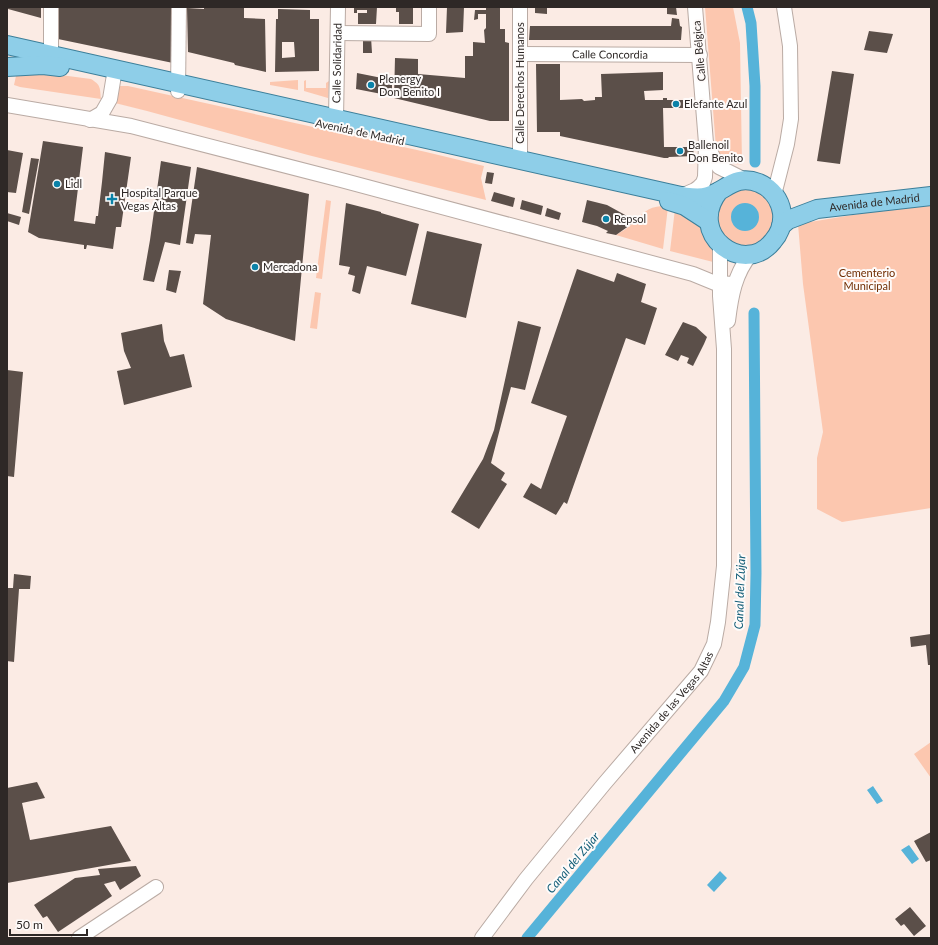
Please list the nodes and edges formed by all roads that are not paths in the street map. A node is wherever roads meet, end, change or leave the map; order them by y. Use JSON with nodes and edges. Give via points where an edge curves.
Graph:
{"nodes":[{"id":1,"x":50,"y":7,"type":"edge"},
{"id":2,"x":179,"y":7,"type":"edge"},
{"id":3,"x":338,"y":7,"type":"edge"},
{"id":4,"x":429,"y":7,"type":"edge"},
{"id":5,"x":520,"y":7,"type":"edge"},
{"id":6,"x":695,"y":7,"type":"edge"},
{"id":7,"x":784,"y":7,"type":"edge"},
{"id":8,"x":338,"y":33,"type":"junction"},
{"id":9,"x":7,"y":45,"type":"edge"},
{"id":10,"x":520,"y":54,"type":"junction"},
{"id":11,"x":51,"y":55,"type":"junction"},
{"id":12,"x":700,"y":55,"type":"junction"},
{"id":13,"x":7,"y":67,"type":"edge"},
{"id":14,"x":114,"y":73,"type":"junction"},
{"id":15,"x":178,"y":88,"type":"junction"},
{"id":16,"x":110,"y":99,"type":"junction"},
{"id":17,"x":7,"y":105,"type":"edge"},
{"id":18,"x":336,"y":118,"type":"junction"},
{"id":19,"x":90,"y":120,"type":"junction"},
{"id":20,"x":132,"y":126,"type":"junction"},
{"id":21,"x":706,"y":143,"type":"junction"},
{"id":22,"x":787,"y":144,"type":"junction"},
{"id":23,"x":520,"y":159,"type":"junction"},
{"id":24,"x":749,"y":181,"type":"junction"},
{"id":25,"x":719,"y":191,"type":"junction"},
{"id":26,"x":681,"y":196,"type":"junction"},
{"id":27,"x":931,"y":196,"type":"edge"},
{"id":28,"x":776,"y":197,"type":"junction"},
{"id":29,"x":817,"y":209,"type":"junction"},
{"id":30,"x":708,"y":221,"type":"junction"},
{"id":31,"x":781,"y":226,"type":"junction"},
{"id":32,"x":720,"y":245,"type":"junction"},
{"id":33,"x":751,"y":254,"type":"junction"},
{"id":34,"x":693,"y":274,"type":"junction"},
{"id":35,"x":720,"y":278,"type":"junction"},
{"id":36,"x":734,"y":284,"type":"junction"},
{"id":37,"x":724,"y":349,"type":"junction"},
{"id":38,"x":156,"y":887,"type":"dead end"},
{"id":39,"x":79,"y":938,"type":"edge"},
{"id":40,"x":482,"y":938,"type":"edge"}],
"edges":[{"from":1,"to":11,"type":"street"},
{"from":2,"to":15,"type":"street"},
{"from":3,"to":8,"type":"street","name":"Calle Solidaridad"},
{"from":4,"to":8,"type":"street","via":[[429,34]]},
{"from":5,"to":10,"type":"street","name":"Calle Derechos Humanos"},
{"from":6,"to":12,"type":"street","name":"Calle Bélgica"},
{"from":7,"to":22,"type":"street","via":[[790,61],[791,119]]},
{"from":8,"to":18,"type":"street","name":"Calle Solidaridad"},
{"from":9,"to":11,"type":"main road","name":"Avenida de Madrid"},
{"from":10,"to":12,"type":"street","name":"Calle Concordia"},
{"from":10,"to":23,"type":"street","name":"Calle Derechos Humanos"},
{"from":11,"to":14,"type":"main road","name":"Avenida de Madrid"},
{"from":12,"to":21,"type":"street","name":"Calle Bélgica"},
{"from":13,"to":14,"type":"main road","name":"Avenida de Madrid","via":[[43,65]]},
{"from":14,"to":15,"type":"main road","name":"Avenida de Madrid"},
{"from":14,"to":16,"type":"street"},
{"from":15,"to":18,"type":"main road","name":"Avenida de Madrid"},
{"from":15,"to":30,"type":"main road","name":"Avenida de Madrid","via":[[675,202]]},
{"from":16,"to":19,"type":"street","via":[[102,113]]},
{"from":16,"to":20,"type":"street","via":[[115,114]]},
{"from":17,"to":19,"type":"street"},
{"from":18,"to":23,"type":"main road","name":"Avenida de Madrid"},
{"from":19,"to":20,"type":"street"},
{"from":20,"to":34,"type":"street"},
{"from":21,"to":24,"type":"street","via":[[719,167]]},
{"from":21,"to":26,"type":"street","name":"Calle Bélgica","via":[[705,177],[695,190]]},
{"from":22,"to":24,"type":"street","via":[[769,174],[764,178]]},
{"from":22,"to":28,"type":"street"},
{"from":23,"to":26,"type":"main road","name":"Avenida de Madrid"},
{"from":24,"to":25,"type":"main road","via":[[735,182]]},
{"from":24,"to":28,"type":"main road","via":[[765,186]]},
{"from":25,"to":26,"type":"main road","name":"Avenida de Madrid","via":[[706,197]]},
{"from":25,"to":30,"type":"main road","via":[[710,205]]},
{"from":27,"to":29,"type":"main road","name":"Avenida de Madrid"},
{"from":28,"to":29,"type":"main road","via":[[795,206]]},
{"from":28,"to":31,"type":"main road","via":[[782,212]]},
{"from":29,"to":31,"type":"main road","via":[[788,220]]},
{"from":30,"to":32,"type":"main road","via":[[710,230]]},
{"from":31,"to":33,"type":"main road","via":[[771,245]]},
{"from":32,"to":33,"type":"main road","via":[[735,253]]},
{"from":32,"to":35,"type":"street"},
{"from":33,"to":36,"type":"street","via":[[744,262]]},
{"from":34,"to":35,"type":"street","via":[[710,274]]},
{"from":34,"to":37,"type":"street","via":[[714,301]]},
{"from":35,"to":36,"type":"street"},
{"from":35,"to":37,"type":"street"},
{"from":36,"to":37,"type":"street"},
{"from":37,"to":40,"type":"street","name":"Avenida de las Vegas Altas","via":[[724,566],[714,644],[701,671],[526,879]]},
{"from":38,"to":39,"type":"street"}]}
